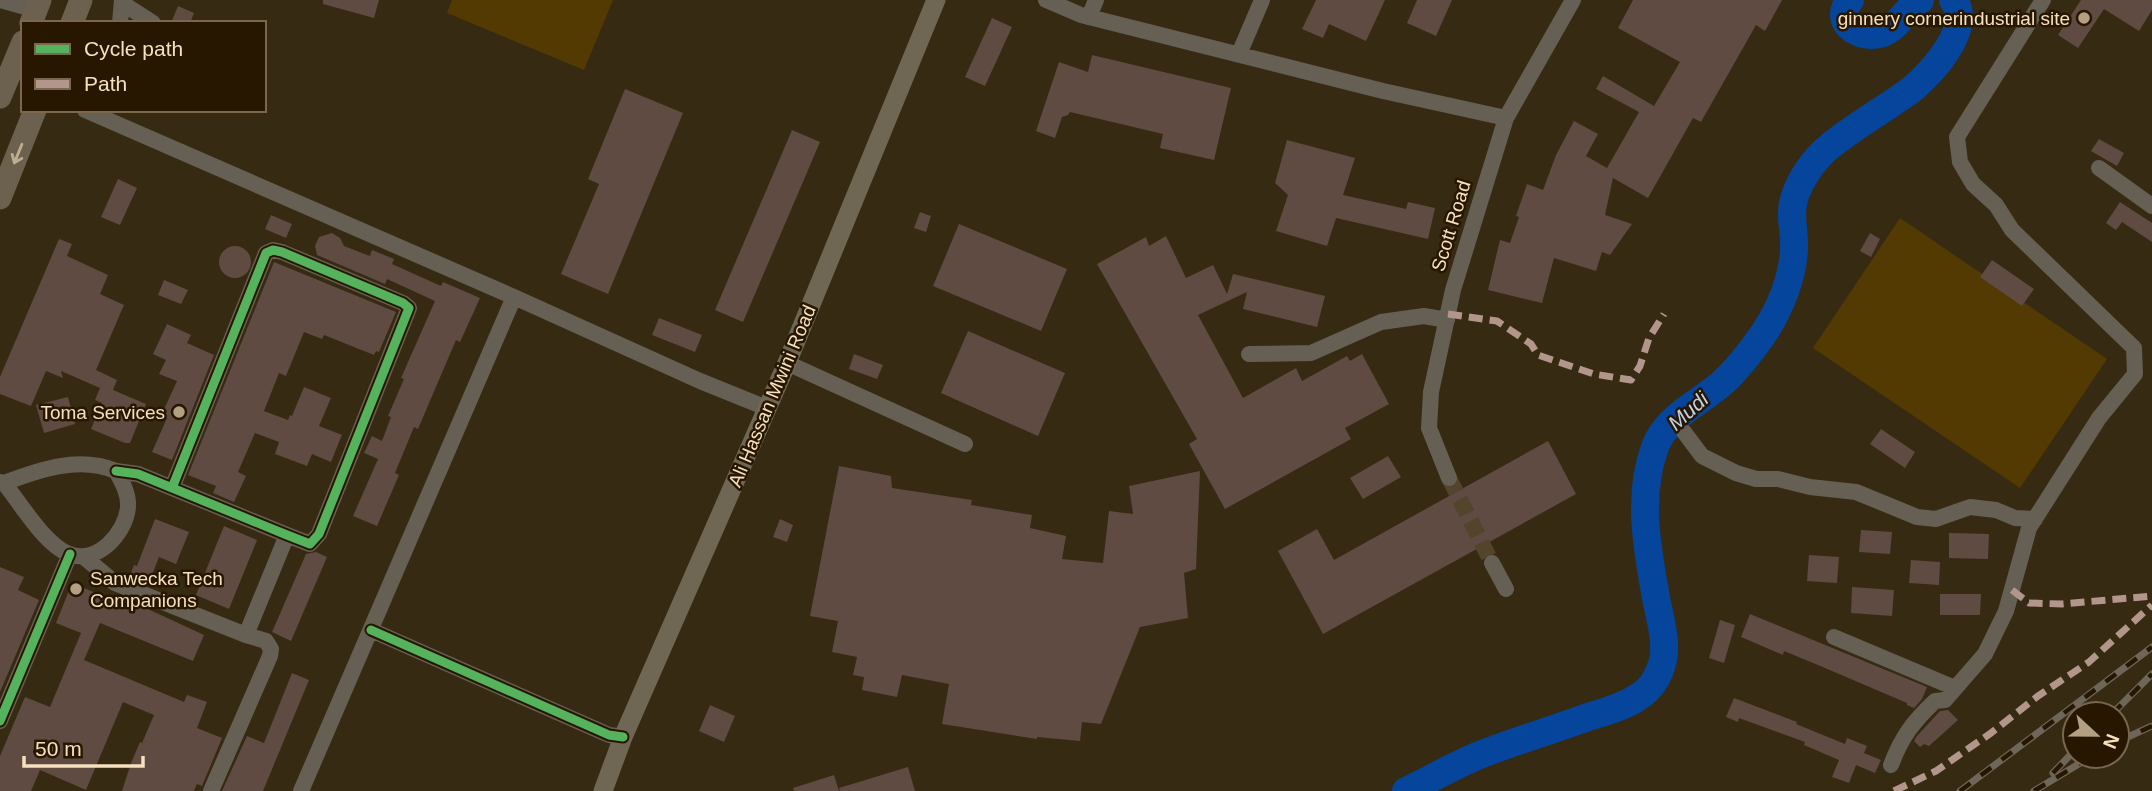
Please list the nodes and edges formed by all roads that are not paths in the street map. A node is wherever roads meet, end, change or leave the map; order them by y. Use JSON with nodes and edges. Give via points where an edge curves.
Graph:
{"nodes":[{"id":1,"x":0,"y":0,"type":"edge"},
{"id":2,"x":82,"y":0,"type":"edge"},
{"id":3,"x":936,"y":0,"type":"edge"},
{"id":4,"x":1046,"y":0,"type":"edge"},
{"id":5,"x":1096,"y":0,"type":"edge"},
{"id":6,"x":1262,"y":0,"type":"edge"},
{"id":7,"x":1573,"y":0,"type":"edge"},
{"id":8,"x":2043,"y":0,"type":"edge"},
{"id":9,"x":122,"y":1,"type":"edge"},
{"id":10,"x":35,"y":11,"type":"edge"},
{"id":11,"x":1089,"y":17,"type":"junction"},
{"id":12,"x":73,"y":21,"type":"edge"},
{"id":13,"x":120,"y":21,"type":"edge"},
{"id":14,"x":150,"y":21,"type":"edge"},
{"id":15,"x":21,"y":47,"type":"edge"},
{"id":16,"x":1239,"y":54,"type":"junction"},
{"id":17,"x":0,"y":97,"type":"edge"},
{"id":18,"x":34,"y":112,"type":"edge"},
{"id":19,"x":90,"y":112,"type":"edge"},
{"id":20,"x":1506,"y":117,"type":"junction"},
{"id":21,"x":2099,"y":169,"type":"dead end"},
{"id":22,"x":0,"y":198,"type":"edge"},
{"id":23,"x":2152,"y":206,"type":"edge"},
{"id":24,"x":514,"y":297,"type":"junction"},
{"id":25,"x":1447,"y":320,"type":"junction"},
{"id":26,"x":1249,"y":354,"type":"dead end"},
{"id":27,"x":787,"y":363,"type":"junction"},
{"id":28,"x":767,"y":408,"type":"junction"},
{"id":29,"x":1684,"y":432,"type":"dead end"},
{"id":30,"x":965,"y":444,"type":"dead end"},
{"id":31,"x":116,"y":471,"type":"junction"},
{"id":32,"x":1449,"y":478,"type":"tunnel mouth"},
{"id":33,"x":2,"y":482,"type":"edge"},
{"id":34,"x":172,"y":488,"type":"junction"},
{"id":35,"x":2035,"y":519,"type":"junction"},
{"id":36,"x":287,"y":535,"type":"junction"},
{"id":37,"x":76,"y":555,"type":"junction"},
{"id":38,"x":1492,"y":563,"type":"tunnel mouth"},
{"id":39,"x":1506,"y":589,"type":"dead end"},
{"id":40,"x":371,"y":630,"type":"junction"},
{"id":41,"x":246,"y":635,"type":"junction"},
{"id":42,"x":1834,"y":637,"type":"dead end"},
{"id":43,"x":1955,"y":688,"type":"junction"},
{"id":44,"x":0,"y":721,"type":"edge"},
{"id":45,"x":623,"y":737,"type":"junction"},
{"id":46,"x":1891,"y":765,"type":"dead end"},
{"id":47,"x":211,"y":791,"type":"edge"},
{"id":48,"x":301,"y":791,"type":"edge"},
{"id":49,"x":603,"y":791,"type":"edge"}],
"edges":[{"from":1,"to":10,"type":"street"},
{"from":2,"to":12,"type":"highway"},
{"from":3,"to":27,"type":"main road","name":"Ali Hassan Mwini Road"},
{"from":4,"to":11,"type":"street"},
{"from":5,"to":11,"type":"street"},
{"from":6,"to":16,"type":"street"},
{"from":7,"to":20,"type":"street","name":"Scott Road"},
{"from":8,"to":35,"type":"street","via":[[1957,137],[1959,162],[2012,230],[2134,348],[2135,374],[2099,418]]},
{"from":9,"to":13,"type":"street"},
{"from":9,"to":14,"type":"street"},
{"from":11,"to":16,"type":"street"},
{"from":15,"to":17,"type":"highway"},
{"from":16,"to":20,"type":"street"},
{"from":18,"to":22,"type":"highway","one_way":true},
{"from":19,"to":24,"type":"street"},
{"from":20,"to":25,"type":"street","name":"Scott Road"},
{"from":21,"to":23,"type":"street"},
{"from":24,"to":28,"type":"street"},
{"from":24,"to":40,"type":"street"},
{"from":25,"to":26,"type":"street","via":[[1424,316],[1381,322],[1311,353]]},
{"from":25,"to":32,"type":"street","name":"Scott Road","via":[[1431,392],[1429,428]]},
{"from":27,"to":28,"type":"main road","name":"Ali Hassan Mwini Road"},
{"from":27,"to":30,"type":"street"},
{"from":28,"to":45,"type":"main road","name":"Ali Hassan Mwini Road"},
{"from":29,"to":35,"type":"street","via":[[1702,456],[1756,479],[1856,492],[1917,517],[1936,519],[1970,507]]},
{"from":31,"to":33,"type":"street","via":[[79,464]]},
{"from":31,"to":34,"type":"street","via":[[138,474]]},
{"from":31,"to":37,"type":"street","via":[[128,507],[116,538],[104,549]]},
{"from":33,"to":37,"type":"street","via":[[52,544]]},
{"from":34,"to":36,"type":"street"},
{"from":34,"to":36,"type":"street","via":[[266,253],[282,252],[409,308],[319,534],[310,544]]},
{"from":35,"to":43,"type":"street","via":[[2006,611],[1985,654]]},
{"from":36,"to":41,"type":"street"},
{"from":37,"to":41,"type":"street","via":[[115,583]]},
{"from":37,"to":44,"type":"street"},
{"from":38,"to":39,"type":"street"},
{"from":40,"to":45,"type":"street","via":[[609,735]]},
{"from":40,"to":48,"type":"street"},
{"from":41,"to":47,"type":"street","via":[[266,641],[270,656]]},
{"from":42,"to":43,"type":"street"},
{"from":43,"to":46,"type":"street","via":[[1910,726]]},
{"from":45,"to":49,"type":"main road","name":"Ali Hassan Mwini Road"}]}
